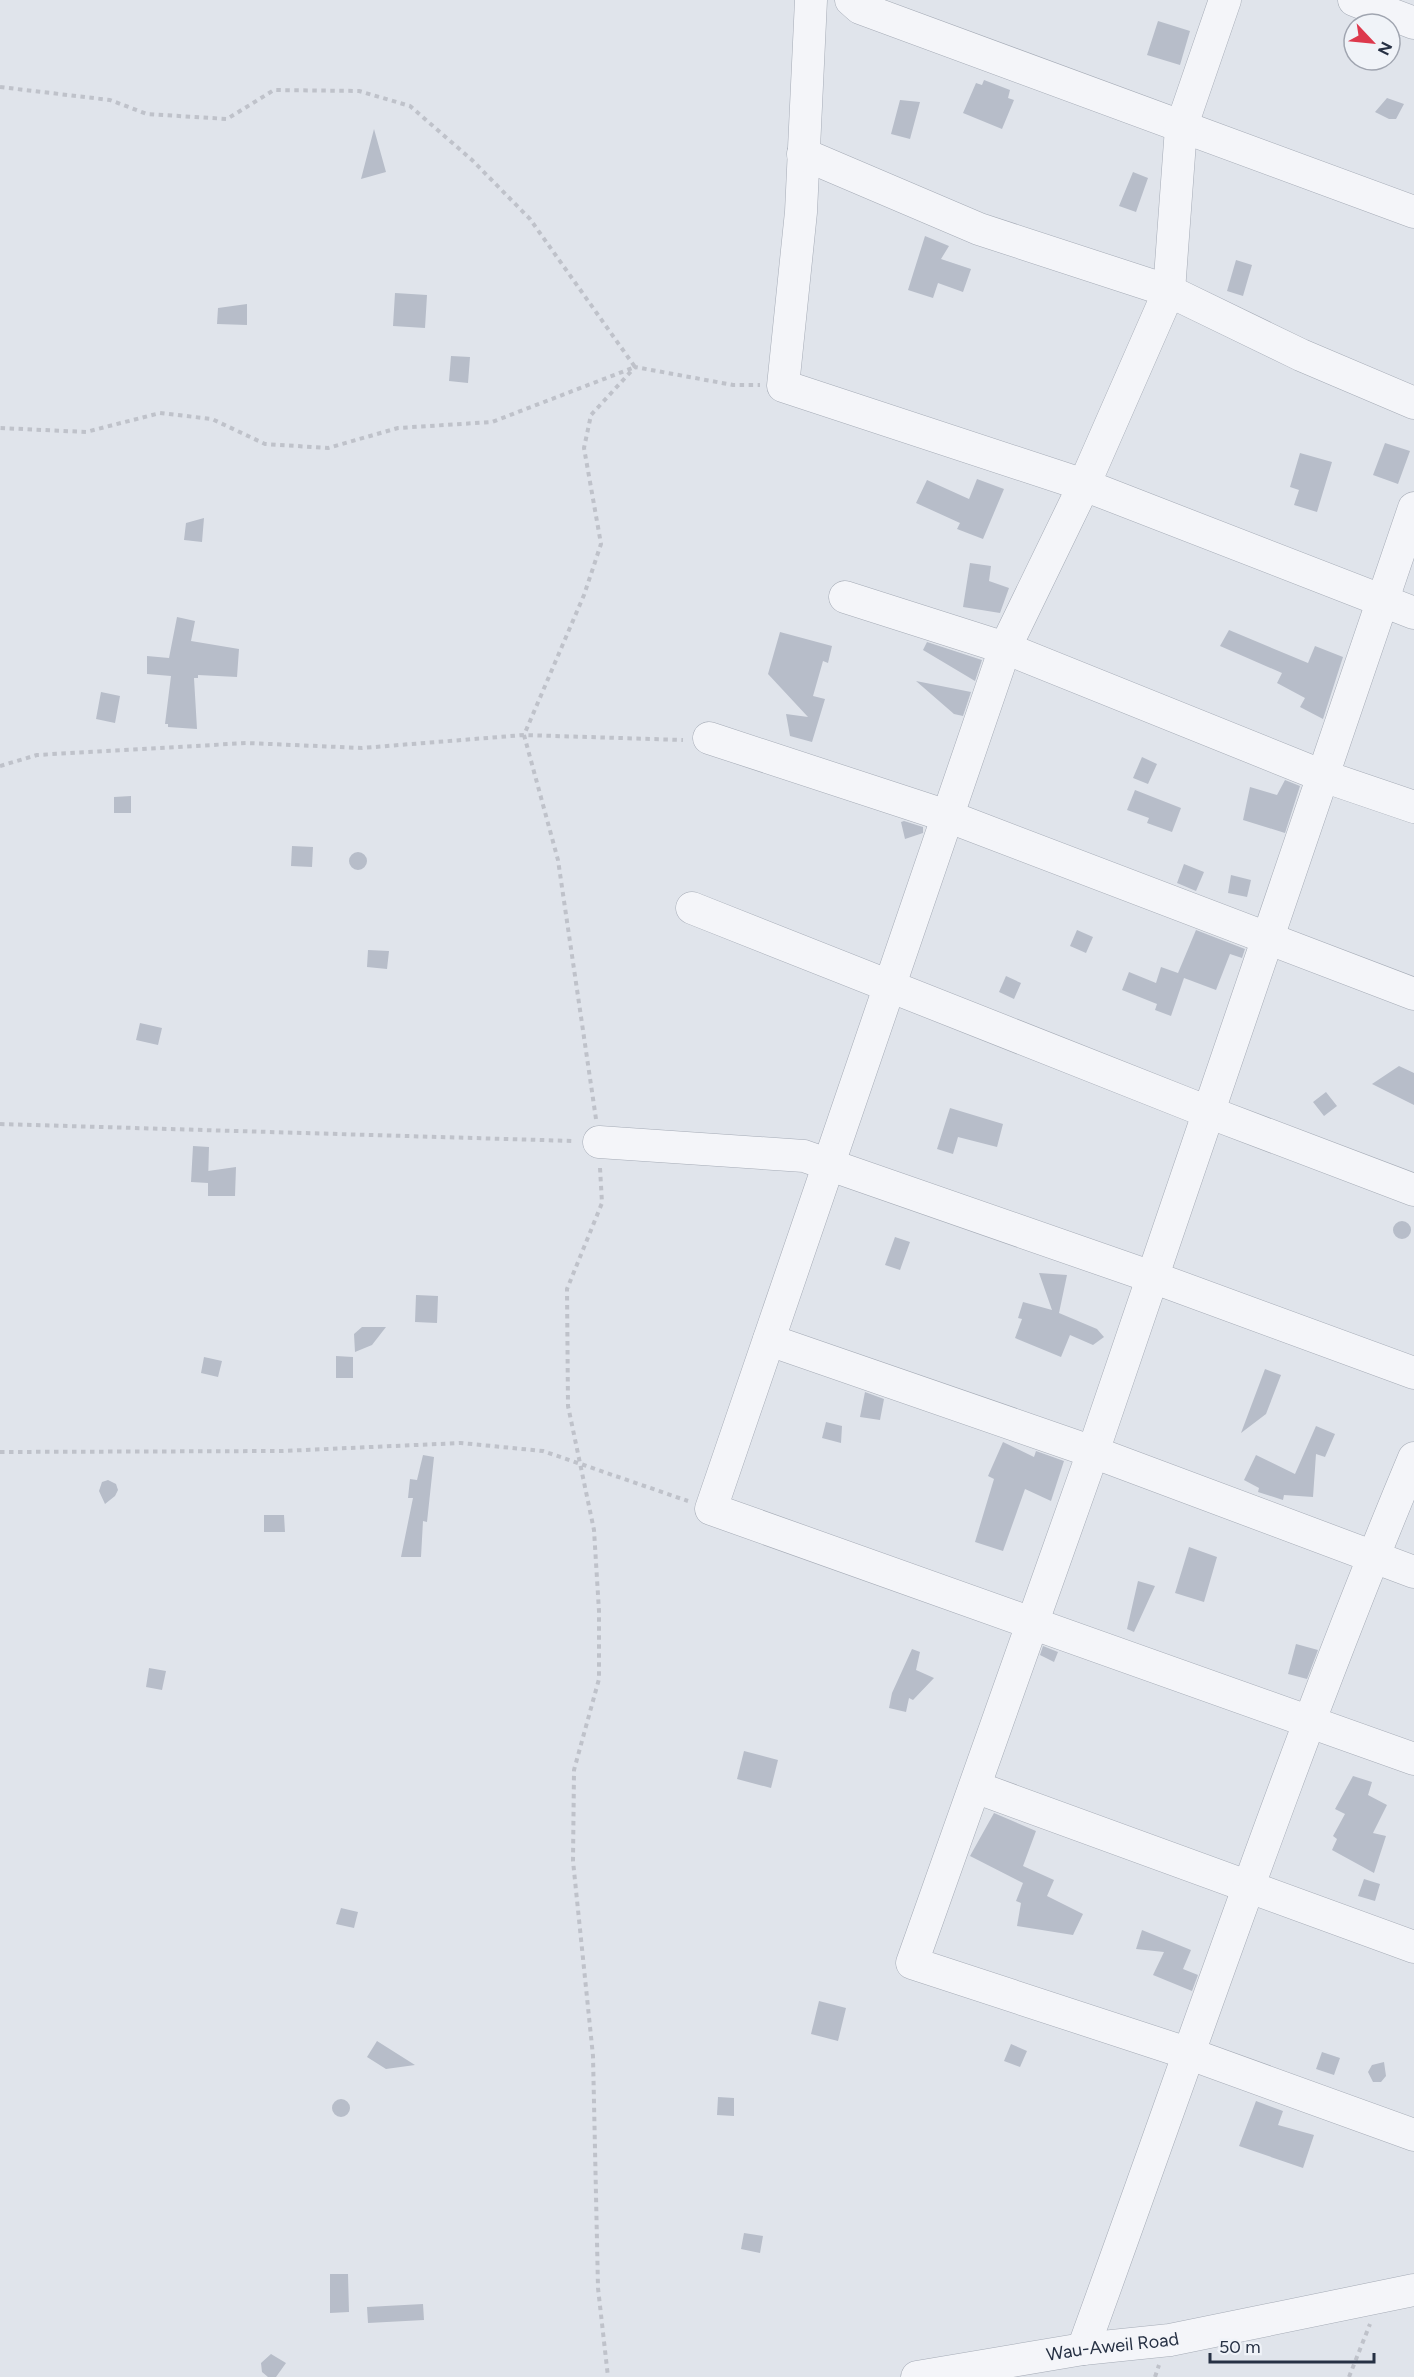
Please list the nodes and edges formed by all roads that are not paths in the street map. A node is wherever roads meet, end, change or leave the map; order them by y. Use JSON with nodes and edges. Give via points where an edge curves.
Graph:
{"nodes":[{"id":1,"x":811,"y":0,"type":"edge"},
{"id":2,"x":851,"y":0,"type":"edge"},
{"id":3,"x":1225,"y":0,"type":"edge"},
{"id":4,"x":1354,"y":0,"type":"edge"},
{"id":5,"x":1414,"y":23,"type":"edge"},
{"id":6,"x":1181,"y":128,"type":"junction"},
{"id":7,"x":804,"y":154,"type":"junction"},
{"id":8,"x":1414,"y":212,"type":"edge"},
{"id":9,"x":1169,"y":291,"type":"junction"},
{"id":10,"x":1414,"y":403,"type":"edge"},
{"id":11,"x":1084,"y":484,"type":"junction"},
{"id":12,"x":1414,"y":508,"type":"edge"},
{"id":13,"x":845,"y":597,"type":"dead end"},
{"id":14,"x":1382,"y":602,"type":"junction"},
{"id":15,"x":1414,"y":613,"type":"edge"},
{"id":16,"x":1005,"y":648,"type":"junction"},
{"id":17,"x":709,"y":738,"type":"road end"},
{"id":18,"x":1323,"y":776,"type":"junction"},
{"id":19,"x":1414,"y":807,"type":"edge"},
{"id":20,"x":946,"y":816,"type":"junction"},
{"id":21,"x":692,"y":908,"type":"dead end"},
{"id":22,"x":1267,"y":939,"type":"junction"},
{"id":23,"x":891,"y":986,"type":"junction"},
{"id":24,"x":1414,"y":994,"type":"edge"},
{"id":25,"x":1208,"y":1112,"type":"junction"},
{"id":26,"x":599,"y":1142,"type":"road end"},
{"id":27,"x":829,"y":1164,"type":"junction"},
{"id":28,"x":1414,"y":1190,"type":"edge"},
{"id":29,"x":1152,"y":1277,"type":"junction"},
{"id":30,"x":769,"y":1340,"type":"junction"},
{"id":31,"x":1414,"y":1373,"type":"edge"},
{"id":32,"x":1093,"y":1452,"type":"junction"},
{"id":33,"x":1414,"y":1458,"type":"edge"},
{"id":34,"x":1373,"y":1557,"type":"junction"},
{"id":35,"x":1414,"y":1572,"type":"edge"},
{"id":36,"x":1033,"y":1622,"type":"junction"},
{"id":37,"x":1311,"y":1721,"type":"junction"},
{"id":38,"x":1414,"y":1759,"type":"edge"},
{"id":39,"x":975,"y":1787,"type":"junction"},
{"id":40,"x":1251,"y":1887,"type":"junction"},
{"id":41,"x":1414,"y":1947,"type":"edge"},
{"id":42,"x":1190,"y":2054,"type":"junction"},
{"id":43,"x":1414,"y":2135,"type":"edge"},
{"id":44,"x":1414,"y":2290,"type":"edge"},
{"id":45,"x":1083,"y":2349,"type":"junction"},
{"id":46,"x":917,"y":2377,"type":"edge"}],
"edges":[{"from":1,"to":7,"type":"street"},
{"from":2,"to":6,"type":"street","via":[[860,8]]},
{"from":3,"to":6,"type":"street"},
{"from":4,"to":5,"type":"street"},
{"from":6,"to":8,"type":"street"},
{"from":6,"to":9,"type":"street"},
{"from":7,"to":9,"type":"street","via":[[979,229]]},
{"from":7,"to":11,"type":"street","via":[[783,386]]},
{"from":9,"to":10,"type":"street","via":[[1301,356]]},
{"from":9,"to":11,"type":"street"},
{"from":11,"to":14,"type":"street"},
{"from":11,"to":16,"type":"street"},
{"from":12,"to":14,"type":"street"},
{"from":13,"to":16,"type":"street"},
{"from":14,"to":15,"type":"street"},
{"from":14,"to":18,"type":"street"},
{"from":16,"to":18,"type":"street"},
{"from":16,"to":20,"type":"street"},
{"from":17,"to":20,"type":"street"},
{"from":18,"to":19,"type":"street"},
{"from":18,"to":22,"type":"street"},
{"from":20,"to":22,"type":"street"},
{"from":20,"to":23,"type":"street"},
{"from":21,"to":23,"type":"street"},
{"from":22,"to":24,"type":"street"},
{"from":22,"to":25,"type":"street"},
{"from":23,"to":25,"type":"street"},
{"from":23,"to":27,"type":"street"},
{"from":25,"to":28,"type":"street"},
{"from":25,"to":29,"type":"street"},
{"from":26,"to":27,"type":"street","via":[[804,1156]]},
{"from":27,"to":29,"type":"street"},
{"from":27,"to":30,"type":"street"},
{"from":29,"to":31,"type":"street"},
{"from":29,"to":32,"type":"street"},
{"from":30,"to":32,"type":"street"},
{"from":30,"to":36,"type":"street","via":[[711,1509]]},
{"from":32,"to":34,"type":"street"},
{"from":32,"to":36,"type":"street"},
{"from":33,"to":34,"type":"street"},
{"from":34,"to":35,"type":"street"},
{"from":34,"to":37,"type":"street"},
{"from":36,"to":37,"type":"street"},
{"from":36,"to":39,"type":"street"},
{"from":37,"to":38,"type":"street"},
{"from":37,"to":40,"type":"street"},
{"from":39,"to":40,"type":"street"},
{"from":39,"to":42,"type":"street","via":[[912,1963]]},
{"from":40,"to":41,"type":"street"},
{"from":40,"to":42,"type":"street"},
{"from":42,"to":43,"type":"street"},
{"from":42,"to":45,"type":"street"},
{"from":44,"to":45,"type":"street","name":"Wau-Aweil Road","via":[[1170,2340]]},
{"from":45,"to":46,"type":"street","name":"Wau-Aweil Road"}]}
